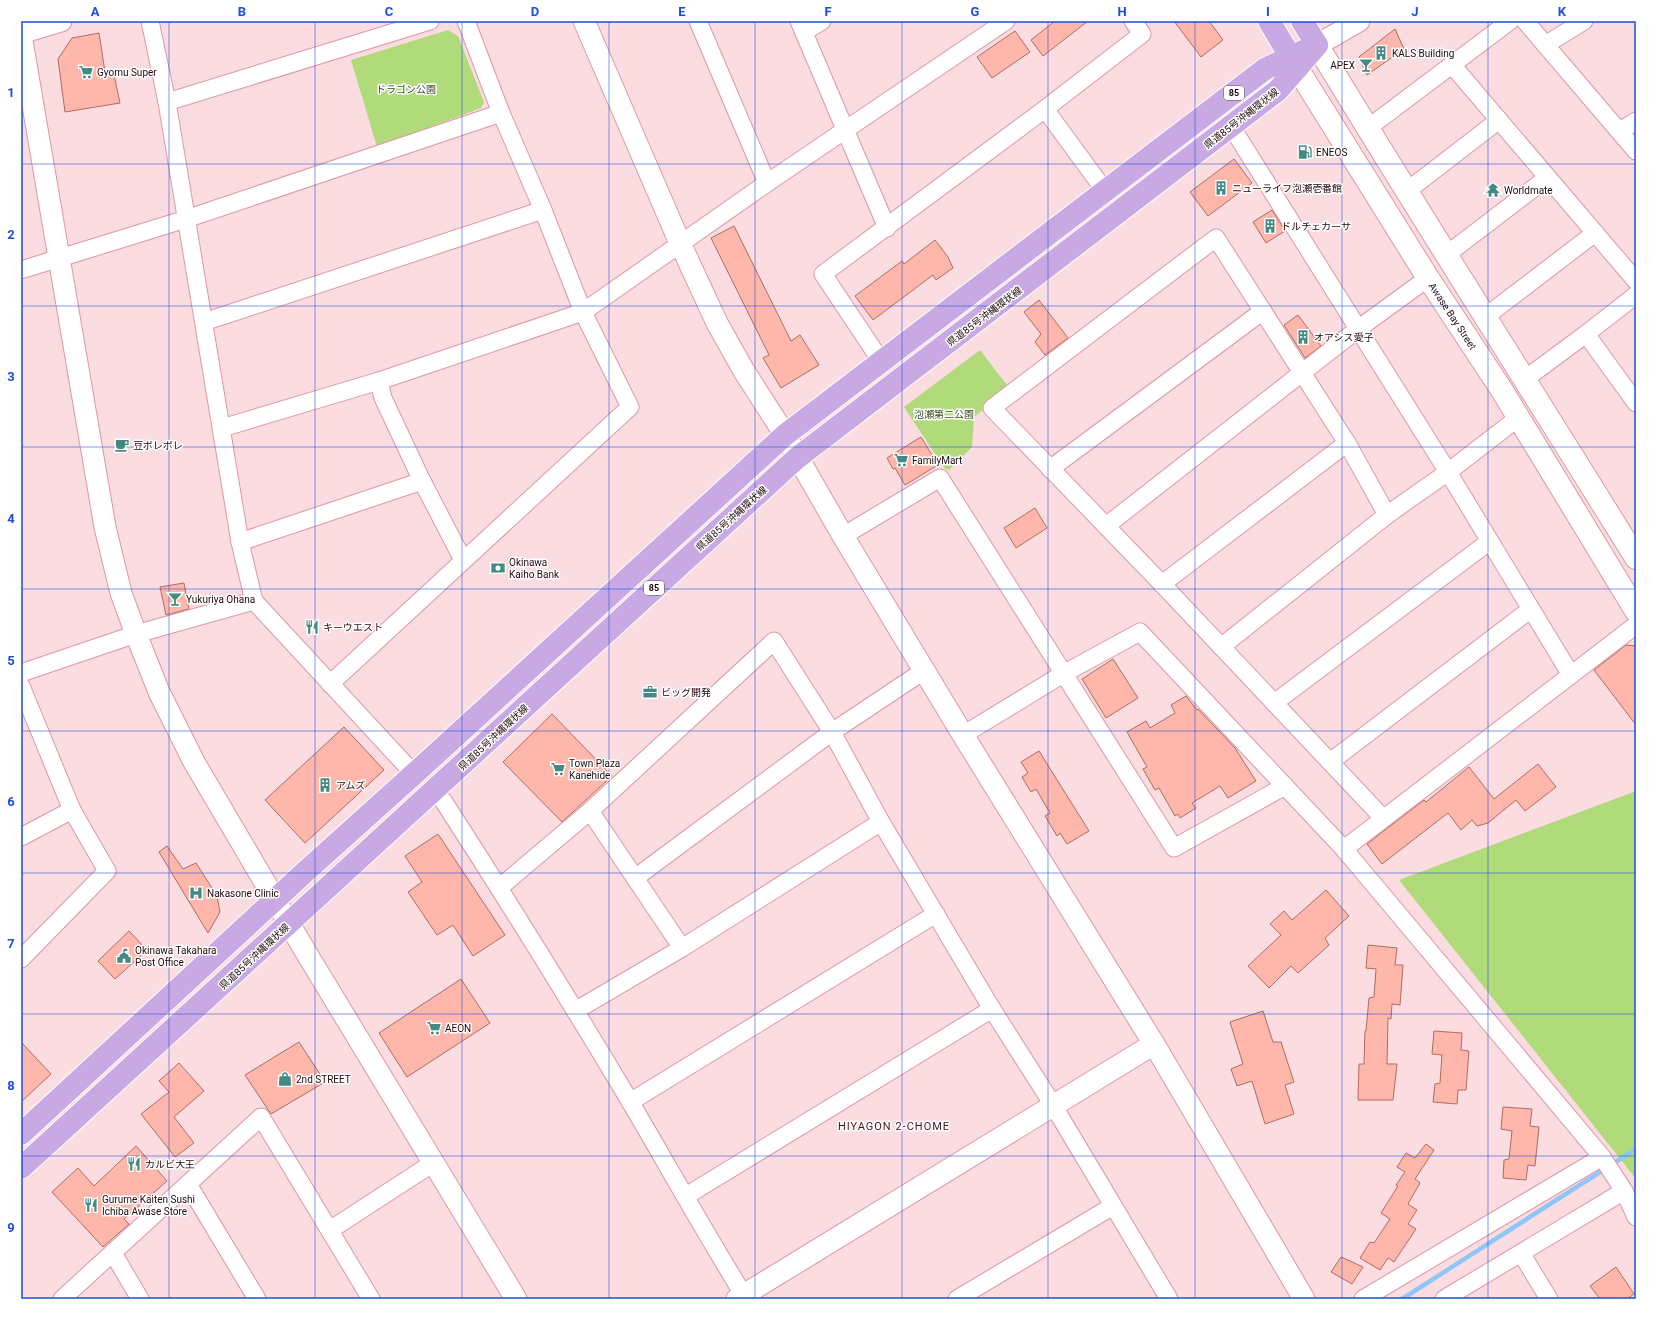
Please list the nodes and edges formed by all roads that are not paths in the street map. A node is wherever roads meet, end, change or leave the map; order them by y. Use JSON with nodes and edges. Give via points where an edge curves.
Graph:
{"nodes":[{"id":1,"x":61,"y":21,"type":"edge"},
{"id":2,"x":150,"y":21,"type":"edge"},
{"id":3,"x":430,"y":21,"type":"edge"},
{"id":4,"x":466,"y":21,"type":"edge"},
{"id":5,"x":584,"y":21,"type":"edge"},
{"id":6,"x":698,"y":21,"type":"edge"},
{"id":7,"x":822,"y":21,"type":"edge"},
{"id":8,"x":1006,"y":21,"type":"edge"},
{"id":9,"x":1133,"y":21,"type":"edge"},
{"id":10,"x":1269,"y":21,"type":"edge"},
{"id":11,"x":1302,"y":21,"type":"edge"},
{"id":12,"x":1359,"y":21,"type":"edge"},
{"id":13,"x":1510,"y":21,"type":"edge"},
{"id":14,"x":1525,"y":21,"type":"edge"},
{"id":15,"x":1584,"y":21,"type":"edge"},
{"id":16,"x":801,"y":27,"type":"edge"},
{"id":17,"x":21,"y":34,"type":"edge"},
{"id":18,"x":1317,"y":45,"type":"junction"},
{"id":19,"x":1545,"y":46,"type":"junction"},
{"id":20,"x":1294,"y":62,"type":"junction"},
{"id":21,"x":1452,"y":65,"type":"junction"},
{"id":22,"x":167,"y":102,"type":"junction"},
{"id":23,"x":1045,"y":109,"type":"junction"},
{"id":24,"x":500,"y":113,"type":"junction"},
{"id":25,"x":1499,"y":120,"type":"junction"},
{"id":26,"x":1636,"y":121,"type":"edge"},
{"id":27,"x":1231,"y":126,"type":"junction"},
{"id":28,"x":1368,"y":128,"type":"junction"},
{"id":29,"x":846,"y":130,"type":"junction"},
{"id":30,"x":1620,"y":131,"type":"junction"},
{"id":31,"x":1636,"y":151,"type":"edge"},
{"id":32,"x":1547,"y":178,"type":"junction"},
{"id":33,"x":767,"y":183,"type":"junction"},
{"id":34,"x":1105,"y":191,"type":"junction"},
{"id":35,"x":1407,"y":191,"type":"junction"},
{"id":36,"x":543,"y":210,"type":"junction"},
{"id":37,"x":186,"y":219,"type":"junction"},
{"id":38,"x":887,"y":228,"type":"junction"},
{"id":39,"x":1595,"y":233,"type":"junction"},
{"id":40,"x":680,"y":243,"type":"junction"},
{"id":41,"x":1446,"y":255,"type":"junction"},
{"id":42,"x":58,"y":258,"type":"junction"},
{"id":43,"x":21,"y":270,"type":"edge"},
{"id":44,"x":1428,"y":278,"type":"junction"},
{"id":45,"x":1636,"y":281,"type":"edge"},
{"id":46,"x":1636,"y":294,"type":"edge"},
{"id":47,"x":1263,"y":310,"type":"junction"},
{"id":48,"x":583,"y":312,"type":"junction"},
{"id":49,"x":1485,"y":317,"type":"junction"},
{"id":50,"x":204,"y":322,"type":"junction"},
{"id":51,"x":1358,"y":329,"type":"junction"},
{"id":52,"x":1586,"y":334,"type":"junction"},
{"id":53,"x":881,"y":361,"type":"junction"},
{"id":54,"x":1302,"y":372,"type":"junction"},
{"id":55,"x":1525,"y":379,"type":"junction"},
{"id":56,"x":379,"y":381,"type":"junction"},
{"id":57,"x":1636,"y":403,"type":"edge"},
{"id":58,"x":1518,"y":418,"type":"junction"},
{"id":59,"x":222,"y":428,"type":"junction"},
{"id":60,"x":785,"y":435,"type":"junction"},
{"id":61,"x":1347,"y":443,"type":"junction"},
{"id":62,"x":798,"y":458,"type":"junction"},
{"id":63,"x":1050,"y":469,"type":"junction"},
{"id":64,"x":1448,"y":472,"type":"junction"},
{"id":65,"x":422,"y":481,"type":"junction"},
{"id":66,"x":1387,"y":515,"type":"junction"},
{"id":67,"x":1106,"y":526,"type":"junction"},
{"id":68,"x":843,"y":536,"type":"junction"},
{"id":69,"x":1490,"y":541,"type":"junction"},
{"id":70,"x":240,"y":542,"type":"junction"},
{"id":71,"x":1636,"y":558,"type":"edge"},
{"id":72,"x":463,"y":560,"type":"junction"},
{"id":73,"x":1162,"y":584,"type":"junction"},
{"id":74,"x":254,"y":601,"type":"junction"},
{"id":75,"x":1531,"y":609,"type":"junction"},
{"id":76,"x":1636,"y":611,"type":"edge"},
{"id":77,"x":1636,"y":625,"type":"edge"},
{"id":78,"x":136,"y":634,"type":"junction"},
{"id":79,"x":1221,"y":647,"type":"junction"},
{"id":80,"x":925,"y":670,"type":"junction"},
{"id":81,"x":21,"y":673,"type":"edge"},
{"id":82,"x":1063,"y":674,"type":"junction"},
{"id":83,"x":1571,"y":675,"type":"junction"},
{"id":84,"x":330,"y":684,"type":"junction"},
{"id":85,"x":21,"y":686,"type":"edge"},
{"id":86,"x":1274,"y":703,"type":"junction"},
{"id":87,"x":832,"y":732,"type":"junction"},
{"id":88,"x":963,"y":735,"type":"junction"},
{"id":89,"x":1330,"y":762,"type":"junction"},
{"id":90,"x":414,"y":774,"type":"junction"},
{"id":91,"x":1285,"y":786,"type":"junction"},
{"id":92,"x":434,"y":791,"type":"junction"},
{"id":93,"x":72,"y":810,"type":"junction"},
{"id":94,"x":590,"y":811,"type":"junction"},
{"id":95,"x":1383,"y":818,"type":"junction"},
{"id":96,"x":881,"y":822,"type":"junction"},
{"id":97,"x":21,"y":838,"type":"edge"},
{"id":98,"x":1344,"y":849,"type":"junction"},
{"id":99,"x":635,"y":878,"type":"junction"},
{"id":100,"x":499,"y":888,"type":"junction"},
{"id":101,"x":275,"y":900,"type":"junction"},
{"id":102,"x":936,"y":914,"type":"junction"},
{"id":103,"x":289,"y":924,"type":"junction"},
{"id":104,"x":682,"y":948,"type":"junction"},
{"id":105,"x":21,"y":959,"type":"edge"},
{"id":106,"x":992,"y":1009,"type":"junction"},
{"id":107,"x":575,"y":1011,"type":"junction"},
{"id":108,"x":1154,"y":1044,"type":"junction"},
{"id":109,"x":630,"y":1102,"type":"junction"},
{"id":110,"x":1053,"y":1105,"type":"junction"},
{"id":111,"x":21,"y":1134,"type":"edge"},
{"id":112,"x":1602,"y":1157,"type":"junction"},
{"id":113,"x":434,"y":1163,"type":"junction"},
{"id":114,"x":21,"y":1168,"type":"edge"},
{"id":115,"x":188,"y":1184,"type":"junction"},
{"id":116,"x":1624,"y":1191,"type":"junction"},
{"id":117,"x":686,"y":1196,"type":"junction"},
{"id":118,"x":1113,"y":1206,"type":"junction"},
{"id":119,"x":1636,"y":1217,"type":"edge"},
{"id":120,"x":330,"y":1230,"type":"junction"},
{"id":121,"x":1520,"y":1252,"type":"junction"},
{"id":122,"x":113,"y":1253,"type":"junction"},
{"id":123,"x":742,"y":1298,"type":"edge"},
{"id":124,"x":62,"y":1299,"type":"edge"},
{"id":125,"x":140,"y":1299,"type":"edge"},
{"id":126,"x":257,"y":1299,"type":"edge"},
{"id":127,"x":371,"y":1299,"type":"edge"},
{"id":128,"x":516,"y":1299,"type":"edge"},
{"id":129,"x":957,"y":1299,"type":"edge"},
{"id":130,"x":1169,"y":1299,"type":"edge"},
{"id":131,"x":1304,"y":1299,"type":"edge"},
{"id":132,"x":1363,"y":1299,"type":"edge"},
{"id":133,"x":1444,"y":1299,"type":"edge"},
{"id":134,"x":1549,"y":1299,"type":"edge"}],
"edges":[{"from":1,"to":17,"type":"street"},
{"from":2,"to":22,"type":"street"},
{"from":3,"to":22,"type":"street"},
{"from":4,"to":24,"type":"street"},
{"from":5,"to":40,"type":"street"},
{"from":6,"to":33,"type":"street"},
{"from":7,"to":16,"type":"street"},
{"from":8,"to":29,"type":"street"},
{"from":9,"to":23,"type":"street","via":[[1142,34]]},
{"from":10,"to":20,"type":"main road","name":"Awase Bay Street"},
{"from":11,"to":18,"type":"main road"},
{"from":12,"to":18,"type":"street"},
{"from":13,"to":21,"type":"street"},
{"from":14,"to":19,"type":"street"},
{"from":15,"to":19,"type":"street"},
{"from":16,"to":29,"type":"street"},
{"from":17,"to":42,"type":"street"},
{"from":18,"to":20,"type":"main road","name":"県道85号沖縄環状線","number":"85"},
{"from":18,"to":28,"type":"main road"},
{"from":19,"to":30,"type":"street"},
{"from":20,"to":27,"type":"main road","name":"県道85号沖縄環状線","number":"85","via":[[1278,90]]},
{"from":20,"to":34,"type":"main road","name":"県道85号沖縄環状線","number":"85","via":[[1265,69]]},
{"from":20,"to":44,"type":"main road","name":"Awase Bay Street"},
{"from":21,"to":25,"type":"street"},
{"from":21,"to":28,"type":"street"},
{"from":22,"to":37,"type":"street"},
{"from":23,"to":34,"type":"street"},
{"from":23,"to":38,"type":"street"},
{"from":24,"to":36,"type":"street"},
{"from":24,"to":37,"type":"street"},
{"from":25,"to":32,"type":"street"},
{"from":25,"to":35,"type":"street"},
{"from":26,"to":30,"type":"street"},
{"from":27,"to":51,"type":"street"},
{"from":27,"to":62,"type":"main road","name":"県道85号沖縄環状線","number":"85"},
{"from":28,"to":35,"type":"main road"},
{"from":29,"to":33,"type":"street"},
{"from":29,"to":38,"type":"street"},
{"from":30,"to":31,"type":"street"},
{"from":32,"to":39,"type":"street"},
{"from":32,"to":41,"type":"street"},
{"from":33,"to":40,"type":"street"},
{"from":34,"to":53,"type":"main road","name":"県道85号沖縄環状線","number":"85"},
{"from":35,"to":41,"type":"main road"},
{"from":36,"to":48,"type":"street"},
{"from":36,"to":50,"type":"street"},
{"from":37,"to":42,"type":"street"},
{"from":37,"to":50,"type":"street"},
{"from":38,"to":53,"type":"street","via":[[823,274]]},
{"from":39,"to":45,"type":"street"},
{"from":39,"to":49,"type":"street"},
{"from":40,"to":48,"type":"street"},
{"from":40,"to":60,"type":"street","via":[[717,323]]},
{"from":41,"to":49,"type":"main road"},
{"from":42,"to":43,"type":"street"},
{"from":42,"to":78,"type":"street","via":[[105,527],[121,593]]},
{"from":44,"to":51,"type":"street"},
{"from":44,"to":58,"type":"main road","name":"Awase Bay Street"},
{"from":46,"to":52,"type":"street"},
{"from":47,"to":54,"type":"street"},
{"from":47,"to":63,"type":"street"},
{"from":47,"to":63,"type":"street","via":[[1216,238],[992,408]]},
{"from":48,"to":56,"type":"street"},
{"from":48,"to":72,"type":"street","via":[[630,407]]},
{"from":49,"to":55,"type":"main road"},
{"from":50,"to":59,"type":"street"},
{"from":51,"to":54,"type":"street"},
{"from":51,"to":64,"type":"street"},
{"from":52,"to":55,"type":"street"},
{"from":52,"to":57,"type":"street"},
{"from":53,"to":60,"type":"main road","name":"県道85号沖縄環状線","number":"85"},
{"from":54,"to":61,"type":"street"},
{"from":54,"to":67,"type":"street"},
{"from":55,"to":71,"type":"main road"},
{"from":56,"to":59,"type":"street"},
{"from":56,"to":65,"type":"street","via":[[383,398]]},
{"from":58,"to":64,"type":"street"},
{"from":58,"to":76,"type":"main road","name":"Awase Bay Street"},
{"from":59,"to":70,"type":"street"},
{"from":60,"to":62,"type":"street"},
{"from":60,"to":90,"type":"main road","name":"県道85号沖縄環状線","number":"85"},
{"from":61,"to":66,"type":"street"},
{"from":61,"to":73,"type":"street"},
{"from":62,"to":68,"type":"street"},
{"from":62,"to":92,"type":"main road","name":"県道85号沖縄環状線","number":"85"},
{"from":63,"to":67,"type":"street"},
{"from":64,"to":66,"type":"street"},
{"from":64,"to":69,"type":"street"},
{"from":65,"to":70,"type":"street"},
{"from":65,"to":72,"type":"street"},
{"from":66,"to":79,"type":"street"},
{"from":67,"to":73,"type":"street"},
{"from":68,"to":80,"type":"street"},
{"from":68,"to":82,"type":"street","via":[[940,478]]},
{"from":69,"to":75,"type":"street"},
{"from":69,"to":86,"type":"street"},
{"from":70,"to":74,"type":"street"},
{"from":72,"to":84,"type":"street"},
{"from":73,"to":79,"type":"street"},
{"from":74,"to":78,"type":"street"},
{"from":74,"to":84,"type":"street"},
{"from":75,"to":83,"type":"street"},
{"from":75,"to":89,"type":"street"},
{"from":77,"to":83,"type":"street"},
{"from":78,"to":81,"type":"street"},
{"from":78,"to":101,"type":"street","via":[[159,692],[194,762]]},
{"from":79,"to":86,"type":"street"},
{"from":80,"to":87,"type":"street"},
{"from":80,"to":88,"type":"street"},
{"from":82,"to":88,"type":"street"},
{"from":82,"to":91,"type":"street","via":[[1140,632]]},
{"from":82,"to":91,"type":"street","via":[[1174,848]]},
{"from":83,"to":95,"type":"street"},
{"from":84,"to":90,"type":"street"},
{"from":85,"to":93,"type":"street"},
{"from":86,"to":89,"type":"street"},
{"from":87,"to":94,"type":"street","via":[[774,641]]},
{"from":87,"to":96,"type":"street"},
{"from":87,"to":99,"type":"street"},
{"from":88,"to":108,"type":"street"},
{"from":89,"to":95,"type":"street"},
{"from":90,"to":101,"type":"main road","name":"県道85号沖縄環状線","number":"85"},
{"from":91,"to":98,"type":"street"},
{"from":92,"to":100,"type":"street","via":[[444,802]]},
{"from":92,"to":103,"type":"main road","name":"県道85号沖縄環状線","number":"85"},
{"from":93,"to":97,"type":"street"},
{"from":93,"to":105,"type":"street","via":[[107,871]]},
{"from":94,"to":99,"type":"street"},
{"from":94,"to":100,"type":"street"},
{"from":95,"to":98,"type":"street"},
{"from":96,"to":102,"type":"street"},
{"from":96,"to":104,"type":"street"},
{"from":98,"to":112,"type":"street"},
{"from":99,"to":104,"type":"street"},
{"from":100,"to":107,"type":"street"},
{"from":101,"to":103,"type":"street"},
{"from":101,"to":111,"type":"main road","name":"県道85号沖縄環状線","number":"85"},
{"from":102,"to":106,"type":"street"},
{"from":102,"to":109,"type":"street"},
{"from":103,"to":113,"type":"street"},
{"from":103,"to":114,"type":"main road","name":"県道85号沖縄環状線","number":"85"},
{"from":104,"to":107,"type":"street"},
{"from":106,"to":110,"type":"street"},
{"from":106,"to":117,"type":"street"},
{"from":107,"to":109,"type":"street"},
{"from":108,"to":110,"type":"street"},
{"from":108,"to":131,"type":"street"},
{"from":109,"to":117,"type":"street"},
{"from":110,"to":118,"type":"street"},
{"from":110,"to":123,"type":"street"},
{"from":112,"to":116,"type":"street"},
{"from":112,"to":132,"type":"street"},
{"from":113,"to":120,"type":"street"},
{"from":113,"to":128,"type":"street"},
{"from":115,"to":120,"type":"street","via":[[261,1117]]},
{"from":115,"to":122,"type":"street"},
{"from":115,"to":126,"type":"street"},
{"from":116,"to":119,"type":"street"},
{"from":116,"to":121,"type":"street"},
{"from":117,"to":123,"type":"street"},
{"from":118,"to":129,"type":"street"},
{"from":118,"to":130,"type":"street"},
{"from":120,"to":127,"type":"street"},
{"from":121,"to":133,"type":"street"},
{"from":121,"to":134,"type":"street"},
{"from":122,"to":124,"type":"street"},
{"from":122,"to":125,"type":"street"}]}
